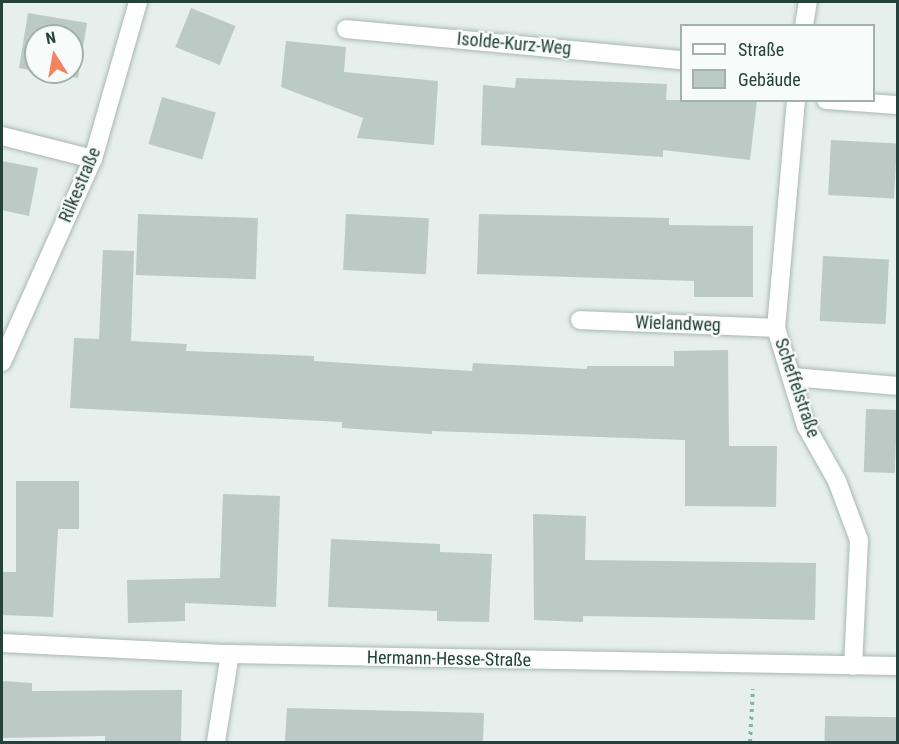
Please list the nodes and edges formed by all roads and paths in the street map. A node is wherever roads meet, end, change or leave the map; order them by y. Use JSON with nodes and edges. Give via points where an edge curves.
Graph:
{"nodes":[{"id":1,"x":138,"y":2,"type":"edge"},
{"id":2,"x":808,"y":2,"type":"edge"},
{"id":3,"x":804,"y":24,"type":"edge"},
{"id":4,"x":346,"y":29,"type":"dead end"},
{"id":5,"x":680,"y":60,"type":"edge"},
{"id":6,"x":796,"y":102,"type":"edge"},
{"id":7,"x":854,"y":102,"type":"edge"},
{"id":8,"x":897,"y":105,"type":"edge"},
{"id":9,"x":2,"y":136,"type":"edge"},
{"id":10,"x":93,"y":159,"type":"junction"},
{"id":11,"x":580,"y":320,"type":"dead end"},
{"id":12,"x":776,"y":328,"type":"junction"},
{"id":13,"x":2,"y":362,"type":"edge"},
{"id":14,"x":794,"y":378,"type":"junction"},
{"id":15,"x":897,"y":386,"type":"edge"},
{"id":16,"x":2,"y":642,"type":"edge"},
{"id":17,"x":230,"y":654,"type":"junction"},
{"id":18,"x":754,"y":665,"type":"junction"},
{"id":19,"x":853,"y":666,"type":"junction"},
{"id":20,"x":897,"y":666,"type":"edge"},
{"id":21,"x":216,"y":742,"type":"edge"},
{"id":22,"x":750,"y":742,"type":"edge"}],
"edges":[{"from":1,"to":10,"type":"street","name":"Rilkestraße"},
{"from":2,"to":3,"type":"street"},
{"from":4,"to":5,"type":"street","name":"Isolde-Kurz-Weg"},
{"from":6,"to":12,"type":"street","name":"Scheffelstraße"},
{"from":7,"to":8,"type":"street"},
{"from":9,"to":10,"type":"street"},
{"from":10,"to":13,"type":"street","name":"Rilkestraße"},
{"from":11,"to":12,"type":"street","name":"Wielandweg"},
{"from":12,"to":14,"type":"street","name":"Scheffelstraße"},
{"from":14,"to":15,"type":"street"},
{"from":14,"to":19,"type":"street","name":"Scheffelstraße","via":[[806,426],[837,481],[859,540]]},
{"from":16,"to":17,"type":"street","name":"Hermann-Hesse-Straße"},
{"from":17,"to":18,"type":"street","name":"Hermann-Hesse-Straße"},
{"from":17,"to":21,"type":"street"},
{"from":18,"to":19,"type":"street","name":"Hermann-Hesse-Straße"},
{"from":18,"to":22,"type":"path"},
{"from":19,"to":20,"type":"street","name":"Hermann-Hesse-Straße"}]}
